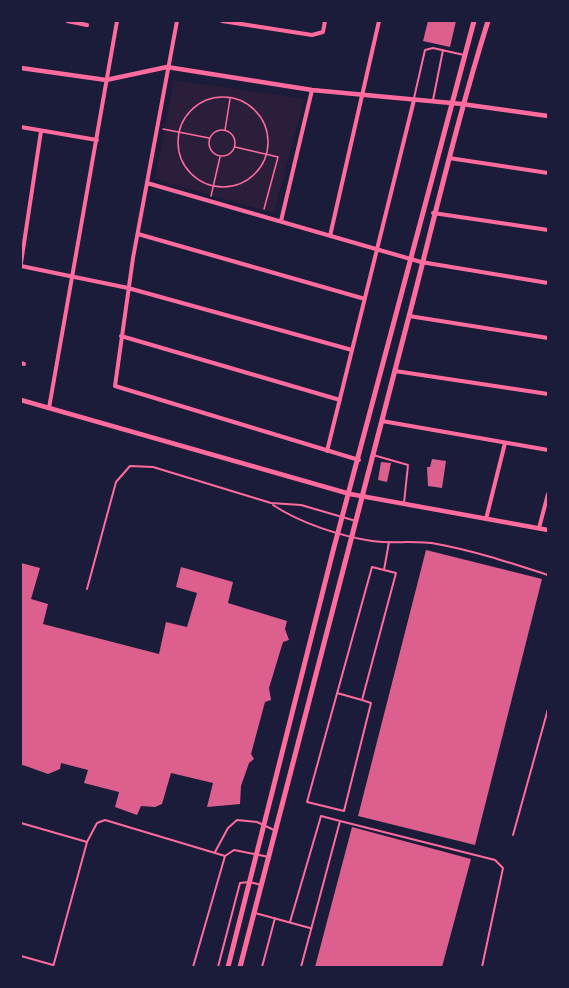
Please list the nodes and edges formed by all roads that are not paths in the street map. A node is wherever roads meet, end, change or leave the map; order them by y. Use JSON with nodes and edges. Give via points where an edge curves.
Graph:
{"nodes":[{"id":1,"x":67,"y":21,"type":"edge"},
{"id":2,"x":117,"y":21,"type":"edge"},
{"id":3,"x":177,"y":21,"type":"edge"},
{"id":4,"x":222,"y":21,"type":"edge"},
{"id":5,"x":325,"y":21,"type":"edge"},
{"id":6,"x":379,"y":21,"type":"edge"},
{"id":7,"x":474,"y":21,"type":"edge"},
{"id":8,"x":488,"y":21,"type":"edge"},
{"id":9,"x":87,"y":25,"type":"dead end"},
{"id":10,"x":443,"y":50,"type":"junction"},
{"id":11,"x":464,"y":55,"type":"junction"},
{"id":12,"x":167,"y":67,"type":"junction"},
{"id":13,"x":21,"y":68,"type":"edge"},
{"id":14,"x":106,"y":81,"type":"junction"},
{"id":15,"x":312,"y":90,"type":"junction"},
{"id":16,"x":363,"y":95,"type":"junction"},
{"id":17,"x":414,"y":100,"type":"junction"},
{"id":18,"x":432,"y":102,"type":"junction"},
{"id":19,"x":451,"y":103,"type":"junction"},
{"id":20,"x":462,"y":104,"type":"junction"},
{"id":21,"x":548,"y":116,"type":"edge"},
{"id":22,"x":21,"y":127,"type":"edge"},
{"id":23,"x":41,"y":131,"type":"junction"},
{"id":24,"x":97,"y":140,"type":"junction"},
{"id":25,"x":448,"y":158,"type":"junction"},
{"id":26,"x":548,"y":173,"type":"edge"},
{"id":27,"x":147,"y":183,"type":"junction"},
{"id":28,"x":433,"y":213,"type":"junction"},
{"id":29,"x":281,"y":221,"type":"junction"},
{"id":30,"x":548,"y":230,"type":"edge"},
{"id":31,"x":138,"y":234,"type":"junction"},
{"id":32,"x":330,"y":236,"type":"junction"},
{"id":33,"x":377,"y":250,"type":"junction"},
{"id":34,"x":412,"y":260,"type":"junction"},
{"id":35,"x":421,"y":262,"type":"junction"},
{"id":36,"x":21,"y":264,"type":"edge"},
{"id":37,"x":73,"y":275,"type":"junction"},
{"id":38,"x":548,"y":283,"type":"edge"},
{"id":39,"x":128,"y":288,"type":"junction"},
{"id":40,"x":365,"y":300,"type":"junction"},
{"id":41,"x":409,"y":316,"type":"junction"},
{"id":42,"x":121,"y":336,"type":"junction"},
{"id":43,"x":548,"y":338,"type":"edge"},
{"id":44,"x":352,"y":350,"type":"junction"},
{"id":45,"x":394,"y":371,"type":"junction"},
{"id":46,"x":548,"y":394,"type":"edge"},
{"id":47,"x":21,"y":400,"type":"edge"},
{"id":48,"x":340,"y":400,"type":"junction"},
{"id":49,"x":49,"y":408,"type":"junction"},
{"id":50,"x":381,"y":421,"type":"junction"},
{"id":51,"x":505,"y":442,"type":"junction"},
{"id":52,"x":548,"y":450,"type":"edge"},
{"id":53,"x":327,"y":451,"type":"junction"},
{"id":54,"x":373,"y":455,"type":"junction"},
{"id":55,"x":359,"y":460,"type":"junction"},
{"id":56,"x":350,"y":494,"type":"junction"},
{"id":57,"x":548,"y":494,"type":"edge"},
{"id":58,"x":362,"y":496,"type":"junction"},
{"id":59,"x":271,"y":503,"type":"junction"},
{"id":60,"x":403,"y":505,"type":"junction"},
{"id":61,"x":343,"y":517,"type":"junction"},
{"id":62,"x":486,"y":519,"type":"junction"},
{"id":63,"x":356,"y":520,"type":"junction"},
{"id":64,"x":539,"y":528,"type":"junction"},
{"id":65,"x":548,"y":530,"type":"edge"},
{"id":66,"x":338,"y":532,"type":"junction"},
{"id":67,"x":352,"y":536,"type":"junction"},
{"id":68,"x":389,"y":542,"type":"junction"},
{"id":69,"x":384,"y":570,"type":"junction"},
{"id":70,"x":548,"y":575,"type":"edge"},
{"id":71,"x":87,"y":589,"type":"dead end"},
{"id":72,"x":337,"y":693,"type":"junction"},
{"id":73,"x":362,"y":700,"type":"junction"},
{"id":74,"x":548,"y":709,"type":"edge"},
{"id":75,"x":340,"y":822,"type":"junction"},
{"id":76,"x":21,"y":823,"type":"edge"},
{"id":77,"x":263,"y":824,"type":"junction"},
{"id":78,"x":276,"y":831,"type":"junction"},
{"id":79,"x":513,"y":836,"type":"dead end"},
{"id":80,"x":87,"y":842,"type":"junction"},
{"id":81,"x":215,"y":852,"type":"junction"},
{"id":82,"x":256,"y":853,"type":"junction"},
{"id":83,"x":225,"y":856,"type":"junction"},
{"id":84,"x":269,"y":856,"type":"junction"},
{"id":85,"x":249,"y":882,"type":"junction"},
{"id":86,"x":262,"y":885,"type":"junction"},
{"id":87,"x":255,"y":913,"type":"junction"},
{"id":88,"x":275,"y":918,"type":"junction"},
{"id":89,"x":290,"y":922,"type":"junction"},
{"id":90,"x":310,"y":928,"type":"junction"},
{"id":91,"x":21,"y":956,"type":"edge"},
{"id":92,"x":53,"y":966,"type":"edge"},
{"id":93,"x":193,"y":967,"type":"edge"},
{"id":94,"x":218,"y":967,"type":"edge"},
{"id":95,"x":228,"y":967,"type":"edge"},
{"id":96,"x":240,"y":967,"type":"edge"},
{"id":97,"x":262,"y":967,"type":"edge"},
{"id":98,"x":301,"y":967,"type":"edge"},
{"id":99,"x":482,"y":967,"type":"edge"}],
"edges":[{"from":1,"to":9,"type":"street"},
{"from":2,"to":14,"type":"street"},
{"from":3,"to":12,"type":"street"},
{"from":4,"to":5,"type":"street","via":[[321,34]]},
{"from":6,"to":16,"type":"street"},
{"from":7,"to":11,"type":"main road"},
{"from":8,"to":20,"type":"main road"},
{"from":10,"to":11,"type":"lane"},
{"from":10,"to":17,"type":"lane","via":[[425,50]]},
{"from":10,"to":18,"type":"lane"},
{"from":11,"to":19,"type":"main road"},
{"from":12,"to":14,"type":"street"},
{"from":12,"to":15,"type":"street"},
{"from":12,"to":27,"type":"street"},
{"from":13,"to":14,"type":"street"},
{"from":14,"to":24,"type":"street"},
{"from":15,"to":16,"type":"street"},
{"from":15,"to":29,"type":"street"},
{"from":16,"to":17,"type":"street"},
{"from":16,"to":32,"type":"street"},
{"from":17,"to":18,"type":"street"},
{"from":17,"to":33,"type":"street"},
{"from":18,"to":19,"type":"street"},
{"from":19,"to":20,"type":"street"},
{"from":19,"to":34,"type":"main road"},
{"from":20,"to":21,"type":"street"},
{"from":20,"to":25,"type":"main road"},
{"from":22,"to":23,"type":"street"},
{"from":23,"to":24,"type":"street"},
{"from":23,"to":36,"type":"street"},
{"from":24,"to":37,"type":"street"},
{"from":25,"to":26,"type":"street"},
{"from":25,"to":28,"type":"main road"},
{"from":27,"to":29,"type":"street"},
{"from":27,"to":31,"type":"street"},
{"from":28,"to":30,"type":"street"},
{"from":28,"to":35,"type":"main road"},
{"from":29,"to":32,"type":"street"},
{"from":31,"to":39,"type":"street"},
{"from":31,"to":40,"type":"street"},
{"from":32,"to":33,"type":"street"},
{"from":33,"to":34,"type":"street"},
{"from":33,"to":40,"type":"street"},
{"from":34,"to":35,"type":"street"},
{"from":34,"to":55,"type":"main road"},
{"from":35,"to":38,"type":"street"},
{"from":35,"to":41,"type":"main road"},
{"from":36,"to":37,"type":"street"},
{"from":37,"to":39,"type":"street"},
{"from":37,"to":49,"type":"street"},
{"from":39,"to":42,"type":"street"},
{"from":39,"to":44,"type":"street"},
{"from":40,"to":44,"type":"street"},
{"from":41,"to":43,"type":"street"},
{"from":41,"to":45,"type":"main road"},
{"from":42,"to":48,"type":"street"},
{"from":42,"to":53,"type":"street","via":[[115,386]]},
{"from":44,"to":48,"type":"street"},
{"from":45,"to":46,"type":"street"},
{"from":45,"to":50,"type":"main road"},
{"from":47,"to":49,"type":"street"},
{"from":48,"to":53,"type":"street"},
{"from":49,"to":56,"type":"street"},
{"from":50,"to":51,"type":"street"},
{"from":50,"to":54,"type":"main road"},
{"from":51,"to":52,"type":"street"},
{"from":51,"to":62,"type":"street"},
{"from":53,"to":55,"type":"street"},
{"from":54,"to":58,"type":"main road"},
{"from":54,"to":60,"type":"lane","via":[[408,465]]},
{"from":55,"to":56,"type":"main road"},
{"from":56,"to":58,"type":"street"},
{"from":56,"to":61,"type":"main road"},
{"from":57,"to":64,"type":"street"},
{"from":58,"to":60,"type":"street"},
{"from":58,"to":63,"type":"main road"},
{"from":59,"to":61,"type":"lane","via":[[301,505]]},
{"from":59,"to":66,"type":"lane","via":[[289,515]]},
{"from":59,"to":71,"type":"lane","via":[[153,467],[130,466],[117,482]]},
{"from":60,"to":62,"type":"street"},
{"from":61,"to":63,"type":"lane"},
{"from":61,"to":66,"type":"main road"},
{"from":62,"to":64,"type":"street"},
{"from":63,"to":67,"type":"main road"},
{"from":64,"to":65,"type":"street"},
{"from":66,"to":67,"type":"lane"},
{"from":66,"to":77,"type":"main road"},
{"from":67,"to":68,"type":"lane"},
{"from":67,"to":78,"type":"main road"},
{"from":68,"to":69,"type":"lane"},
{"from":68,"to":70,"type":"lane","via":[[436,544],[499,558]]},
{"from":69,"to":72,"type":"lane","via":[[372,567]]},
{"from":69,"to":73,"type":"lane","via":[[396,573]]},
{"from":72,"to":73,"type":"lane"},
{"from":72,"to":73,"type":"lane","via":[[307,802],[344,811],[371,703]]},
{"from":74,"to":79,"type":"lane"},
{"from":75,"to":89,"type":"lane","via":[[321,816]]},
{"from":75,"to":90,"type":"lane"},
{"from":75,"to":99,"type":"lane","via":[[495,860],[503,868]]},
{"from":76,"to":80,"type":"lane"},
{"from":77,"to":78,"type":"lane"},
{"from":77,"to":81,"type":"lane","via":[[237,820]]},
{"from":77,"to":82,"type":"main road"},
{"from":78,"to":84,"type":"main road"},
{"from":80,"to":81,"type":"lane","via":[[97,823],[105,820]]},
{"from":80,"to":92,"type":"lane"},
{"from":81,"to":83,"type":"lane"},
{"from":82,"to":83,"type":"lane","via":[[234,850]]},
{"from":82,"to":84,"type":"lane"},
{"from":82,"to":85,"type":"main road"},
{"from":83,"to":93,"type":"lane"},
{"from":84,"to":86,"type":"main road"},
{"from":85,"to":86,"type":"lane"},
{"from":85,"to":94,"type":"lane","via":[[240,883]]},
{"from":85,"to":95,"type":"main road"},
{"from":86,"to":87,"type":"main road"},
{"from":87,"to":88,"type":"lane"},
{"from":87,"to":96,"type":"main road"},
{"from":88,"to":89,"type":"lane"},
{"from":88,"to":97,"type":"lane"},
{"from":89,"to":90,"type":"lane"},
{"from":90,"to":98,"type":"lane"},
{"from":91,"to":92,"type":"lane"}]}
